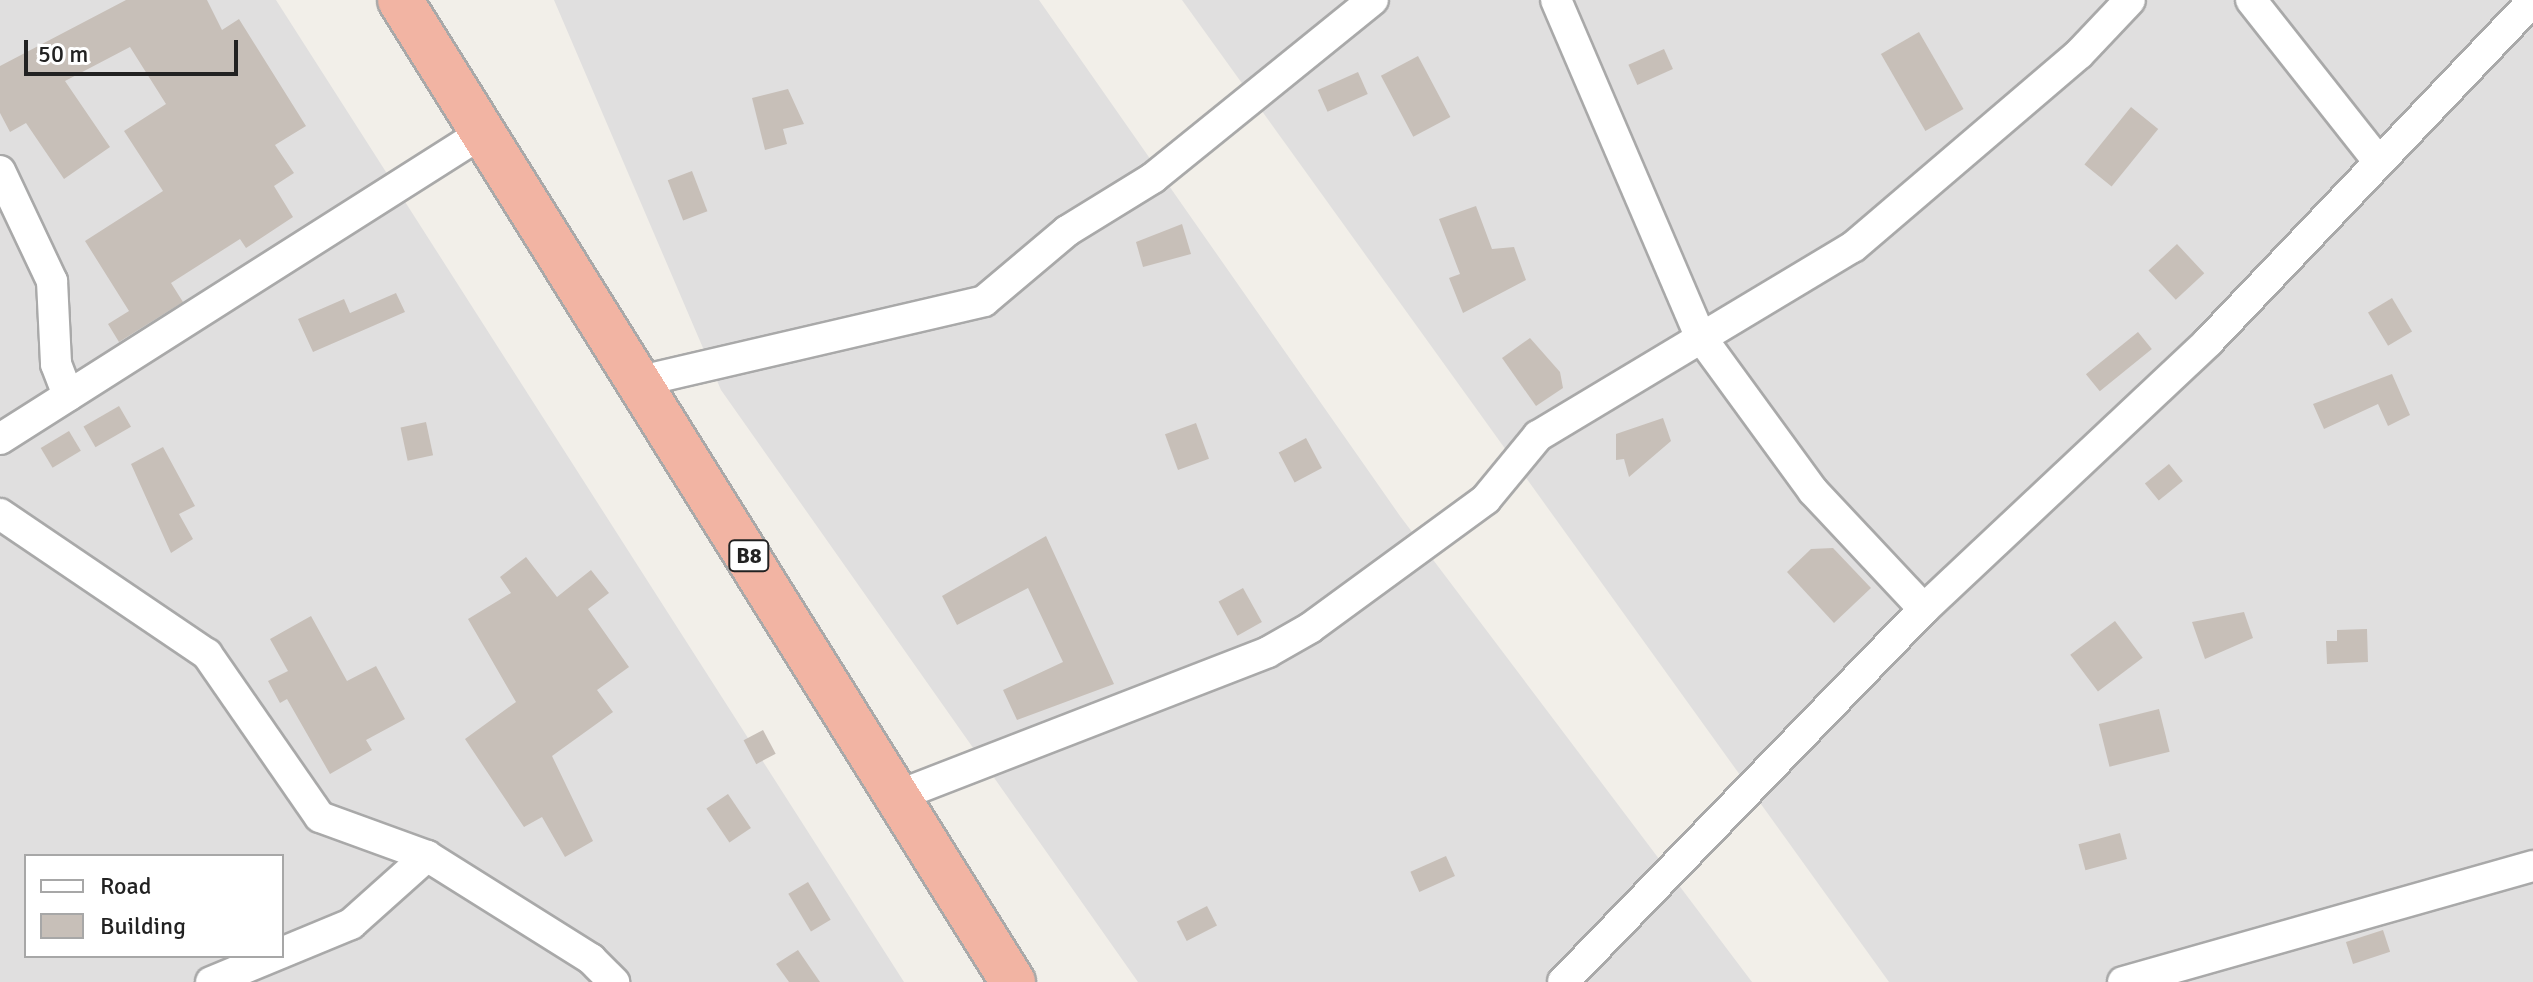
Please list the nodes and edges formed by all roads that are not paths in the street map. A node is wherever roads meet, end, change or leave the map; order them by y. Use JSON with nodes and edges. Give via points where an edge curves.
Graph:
{"nodes":[{"id":1,"x":400,"y":0,"type":"edge"},
{"id":2,"x":1373,"y":0,"type":"edge"},
{"id":3,"x":1556,"y":0,"type":"edge"},
{"id":4,"x":2130,"y":0,"type":"edge"},
{"id":5,"x":2251,"y":0,"type":"edge"},
{"id":6,"x":2533,"y":1,"type":"edge"},
{"id":7,"x":482,"y":133,"type":"junction"},
{"id":8,"x":2379,"y":162,"type":"junction"},
{"id":9,"x":0,"y":171,"type":"edge"},
{"id":10,"x":1700,"y":336,"type":"junction"},
{"id":11,"x":641,"y":381,"type":"junction"},
{"id":12,"x":68,"y":396,"type":"junction"},
{"id":13,"x":0,"y":439,"type":"edge"},
{"id":14,"x":0,"y":514,"type":"edge"},
{"id":15,"x":1924,"y":609,"type":"junction"},
{"id":16,"x":897,"y":796,"type":"junction"},
{"id":17,"x":427,"y":856,"type":"junction"},
{"id":18,"x":2533,"y":866,"type":"edge"},
{"id":19,"x":284,"y":952,"type":"edge"},
{"id":20,"x":269,"y":958,"type":"edge"},
{"id":21,"x":211,"y":982,"type":"edge"},
{"id":22,"x":614,"y":982,"type":"edge"},
{"id":23,"x":1013,"y":982,"type":"edge"},
{"id":24,"x":1563,"y":982,"type":"edge"},
{"id":25,"x":2123,"y":982,"type":"edge"}],
"edges":[{"from":1,"to":7,"type":"highway","number":"B8"},
{"from":2,"to":11,"type":"street","via":[[1153,178],[1067,231],[984,301]]},
{"from":3,"to":10,"type":"street"},
{"from":4,"to":10,"type":"street","via":[[2079,54],[1853,247]]},
{"from":5,"to":8,"type":"street"},
{"from":6,"to":8,"type":"street"},
{"from":7,"to":11,"type":"highway","number":"B8"},
{"from":7,"to":12,"type":"street"},
{"from":8,"to":15,"type":"street","via":[[2208,342]]},
{"from":9,"to":12,"type":"street","via":[[52,281],[56,364]]},
{"from":10,"to":15,"type":"street","via":[[1813,491]]},
{"from":10,"to":16,"type":"street","via":[[1538,436],[1486,499],[1296,636]]},
{"from":11,"to":16,"type":"highway","number":"B8"},
{"from":12,"to":13,"type":"street"},
{"from":14,"to":17,"type":"street","via":[[207,654],[320,817]]},
{"from":15,"to":24,"type":"street"},
{"from":16,"to":23,"type":"highway","number":"B8"},
{"from":17,"to":19,"type":"street","via":[[351,924]]},
{"from":17,"to":22,"type":"street","via":[[591,959]]},
{"from":18,"to":25,"type":"street"},
{"from":20,"to":21,"type":"street"}]}
